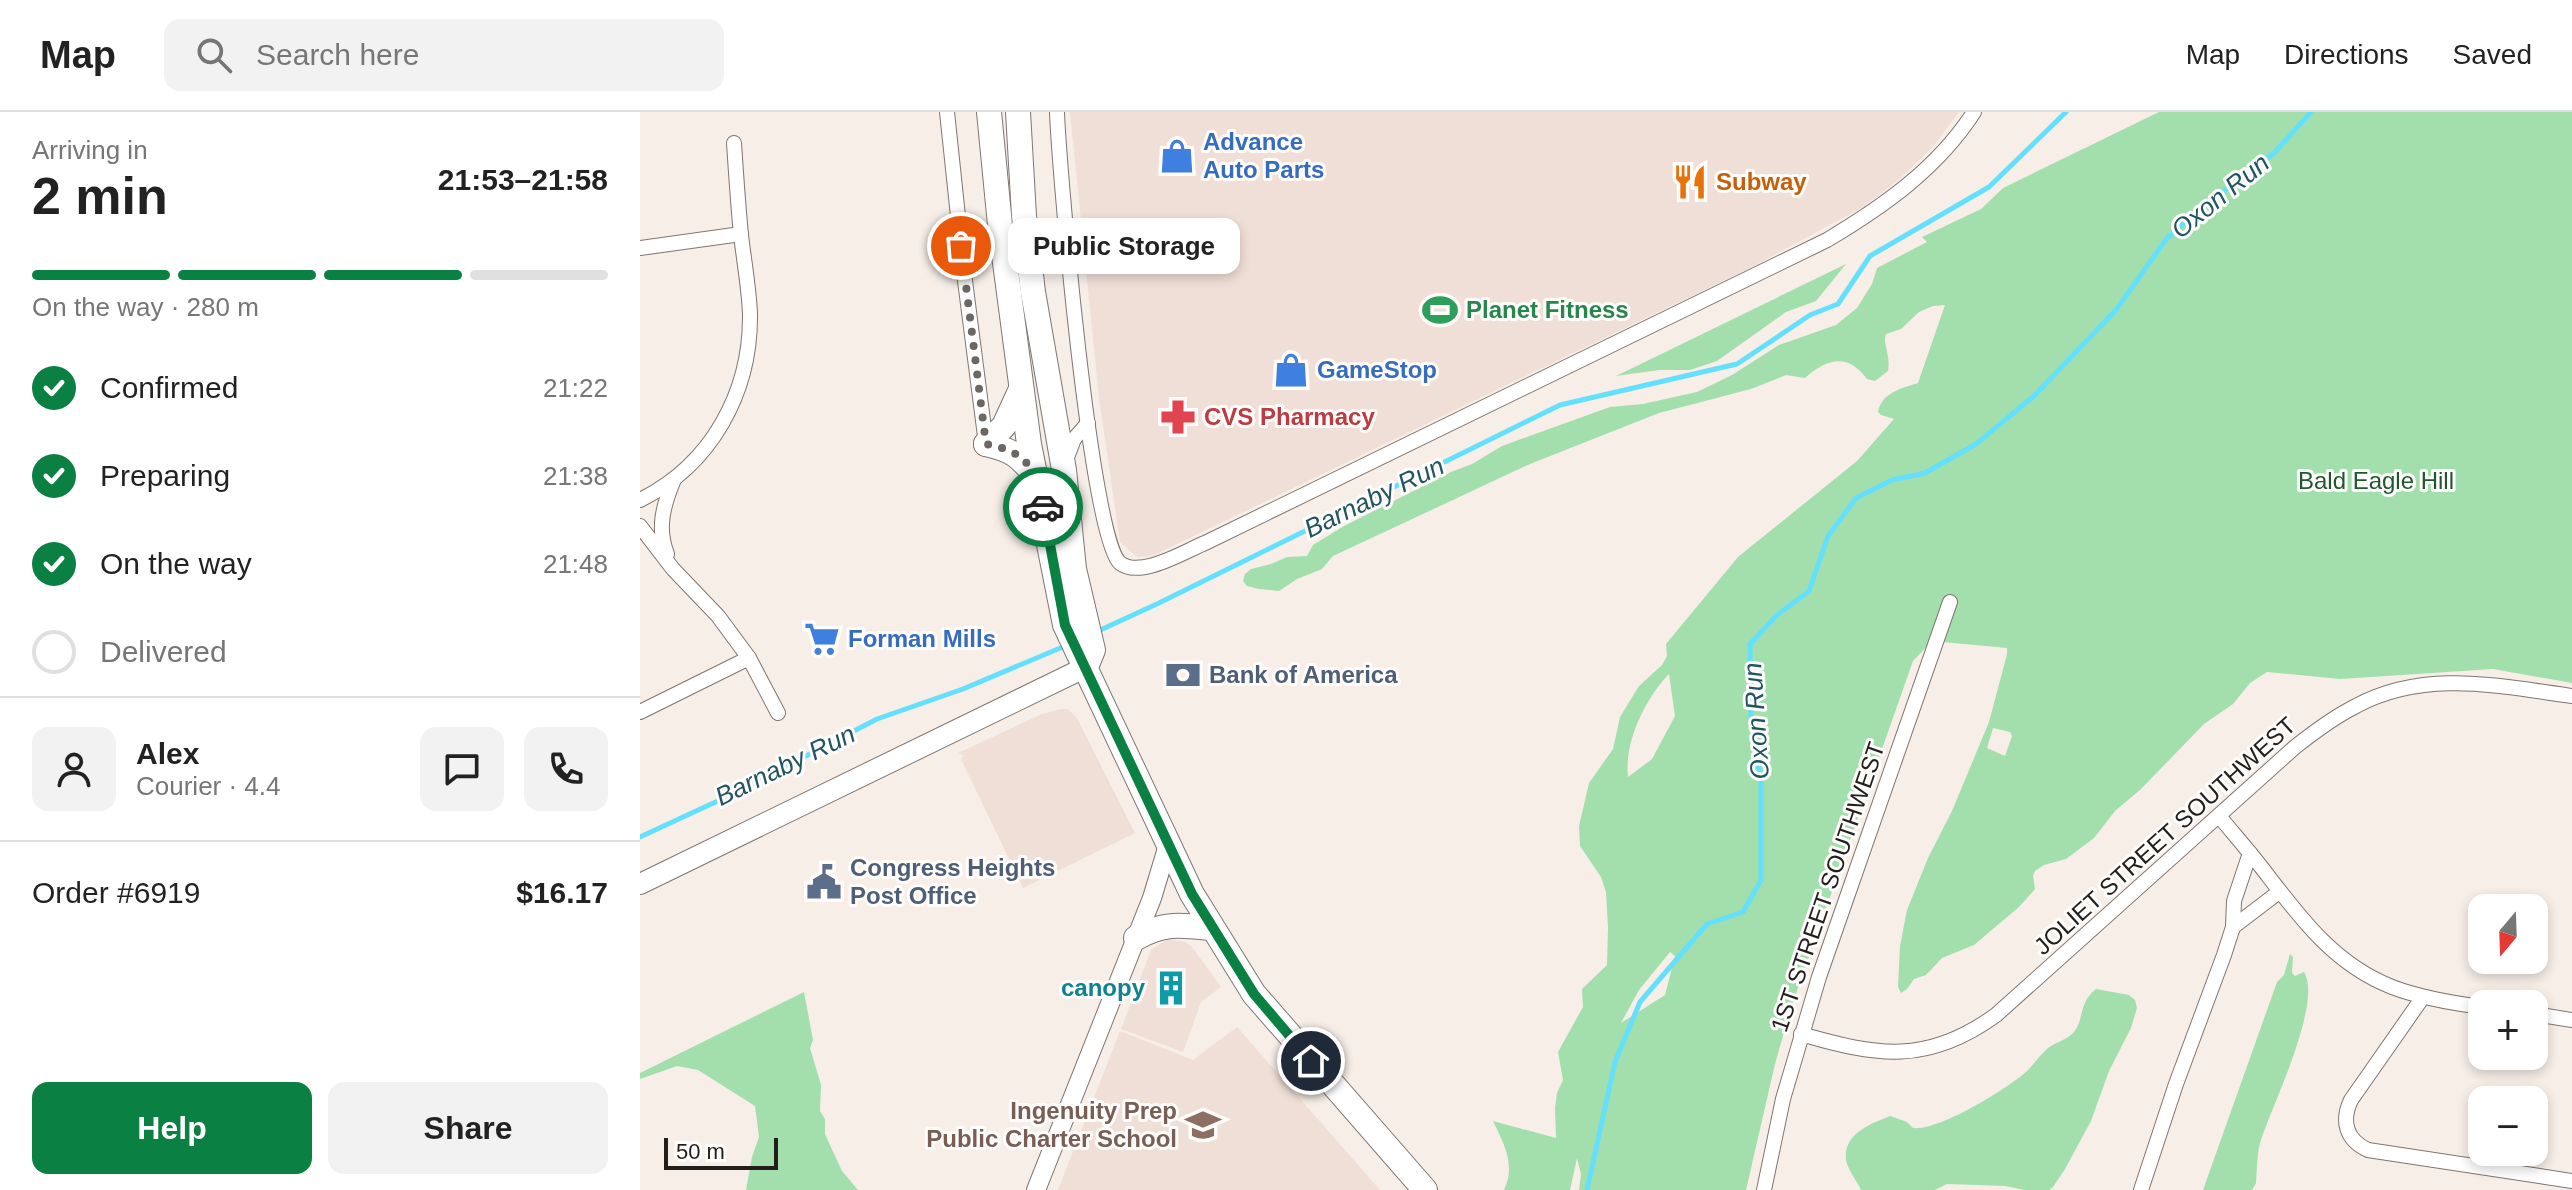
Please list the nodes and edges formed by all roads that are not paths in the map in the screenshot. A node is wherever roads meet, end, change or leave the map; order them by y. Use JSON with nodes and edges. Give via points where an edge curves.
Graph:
{"nodes":[{"id":1,"x":947,"y":112,"type":"edge"},
{"id":2,"x":989,"y":112,"type":"edge"},
{"id":3,"x":1018,"y":112,"type":"edge"},
{"id":4,"x":1057,"y":112,"type":"edge"},
{"id":5,"x":1974,"y":112,"type":"edge"},
{"id":6,"x":734,"y":143,"type":"dead end"},
{"id":7,"x":741,"y":234,"type":"junction"},
{"id":8,"x":640,"y":248,"type":"edge"},
{"id":9,"x":1021,"y":389,"type":"junction"},
{"id":10,"x":1088,"y":423,"type":"junction"},
{"id":11,"x":986,"y":444,"type":"junction"},
{"id":12,"x":1064,"y":470,"type":"junction"},
{"id":13,"x":1037,"y":478,"type":"junction"},
{"id":14,"x":673,"y":481,"type":"junction"},
{"id":15,"x":640,"y":500,"type":"edge"},
{"id":16,"x":640,"y":526,"type":"edge"},
{"id":17,"x":673,"y":569,"type":"junction"},
{"id":18,"x":1950,"y":602,"type":"dead end"},
{"id":19,"x":1074,"y":618,"type":"junction"},
{"id":20,"x":1086,"y":657,"type":"junction"},
{"id":21,"x":749,"y":658,"type":"junction"},
{"id":22,"x":2572,"y":696,"type":"edge"},
{"id":23,"x":640,"y":712,"type":"edge"},
{"id":24,"x":778,"y":713,"type":"dead end"},
{"id":25,"x":2219,"y":816,"type":"junction"},
{"id":26,"x":1168,"y":845,"type":"junction"},
{"id":27,"x":2250,"y":853,"type":"junction"},
{"id":28,"x":640,"y":884,"type":"edge"},
{"id":29,"x":2279,"y":892,"type":"junction"},
{"id":30,"x":2233,"y":927,"type":"junction"},
{"id":31,"x":1211,"y":928,"type":"junction"},
{"id":32,"x":1136,"y":938,"type":"junction"},
{"id":33,"x":2423,"y":997,"type":"junction"},
{"id":34,"x":2468,"y":1005,"type":"edge"},
{"id":35,"x":2548,"y":1016,"type":"edge"},
{"id":36,"x":2572,"y":1020,"type":"edge"},
{"id":37,"x":1801,"y":1034,"type":"junction"},
{"id":38,"x":2572,"y":1181,"type":"edge"},
{"id":39,"x":1036,"y":1190,"type":"edge"},
{"id":40,"x":1425,"y":1190,"type":"edge"},
{"id":41,"x":1764,"y":1190,"type":"edge"},
{"id":42,"x":2141,"y":1190,"type":"edge"}],
"edges":[{"from":1,"to":11,"type":"street"},
{"from":2,"to":9,"type":"main road"},
{"from":3,"to":12,"type":"main road","via":[[1033,292]]},
{"from":4,"to":10,"type":"street"},
{"from":5,"to":10,"type":"street","via":[[1928,168],[1868,216],[1827,240],[1146,568],[1117,560],[1108,542]]},
{"from":6,"to":7,"type":"street"},
{"from":7,"to":8,"type":"street"},
{"from":7,"to":14,"type":"street","via":[[750,312],[743,373],[719,429]]},
{"from":9,"to":11,"type":"main road","via":[[1004,426]]},
{"from":9,"to":13,"type":"main road"},
{"from":10,"to":12,"type":"street","via":[[1074,439]]},
{"from":11,"to":13,"type":"main road","via":[[1017,454]]},
{"from":12,"to":19,"type":"main road"},
{"from":13,"to":19,"type":"main road"},
{"from":14,"to":15,"type":"street"},
{"from":14,"to":17,"type":"street","via":[[662,521]]},
{"from":16,"to":17,"type":"street"},
{"from":17,"to":21,"type":"street"},
{"from":18,"to":37,"type":"street","name":"1ST STREET SOUTHWEST"},
{"from":19,"to":20,"type":"main road"},
{"from":20,"to":26,"type":"main road"},
{"from":20,"to":28,"type":"main road"},
{"from":21,"to":23,"type":"street"},
{"from":21,"to":24,"type":"street"},
{"from":22,"to":25,"type":"street","name":"JOLIET STREET SOUTHWEST","via":[[2446,681],[2397,689],[2327,723]]},
{"from":25,"to":27,"type":"street"},
{"from":25,"to":37,"type":"street","name":"JOLIET STREET SOUTHWEST","via":[[1996,1015],[1969,1033],[1928,1048],[1890,1053]]},
{"from":26,"to":31,"type":"main road"},
{"from":26,"to":32,"type":"street"},
{"from":27,"to":29,"type":"street"},
{"from":27,"to":30,"type":"street","via":[[2234,901]]},
{"from":29,"to":30,"type":"street"},
{"from":29,"to":33,"type":"street","via":[[2318,938],[2346,961],[2378,981]]},
{"from":30,"to":42,"type":"street"},
{"from":31,"to":32,"type":"main road","via":[[1166,925]]},
{"from":31,"to":40,"type":"main road","via":[[1254,994]]},
{"from":32,"to":39,"type":"street"},
{"from":33,"to":34,"type":"street"},
{"from":33,"to":38,"type":"street","via":[[2351,1100],[2345,1119],[2351,1137],[2368,1150]]},
{"from":35,"to":36,"type":"street"},
{"from":37,"to":41,"type":"street","name":"1ST STREET SOUTHWEST"}]}
